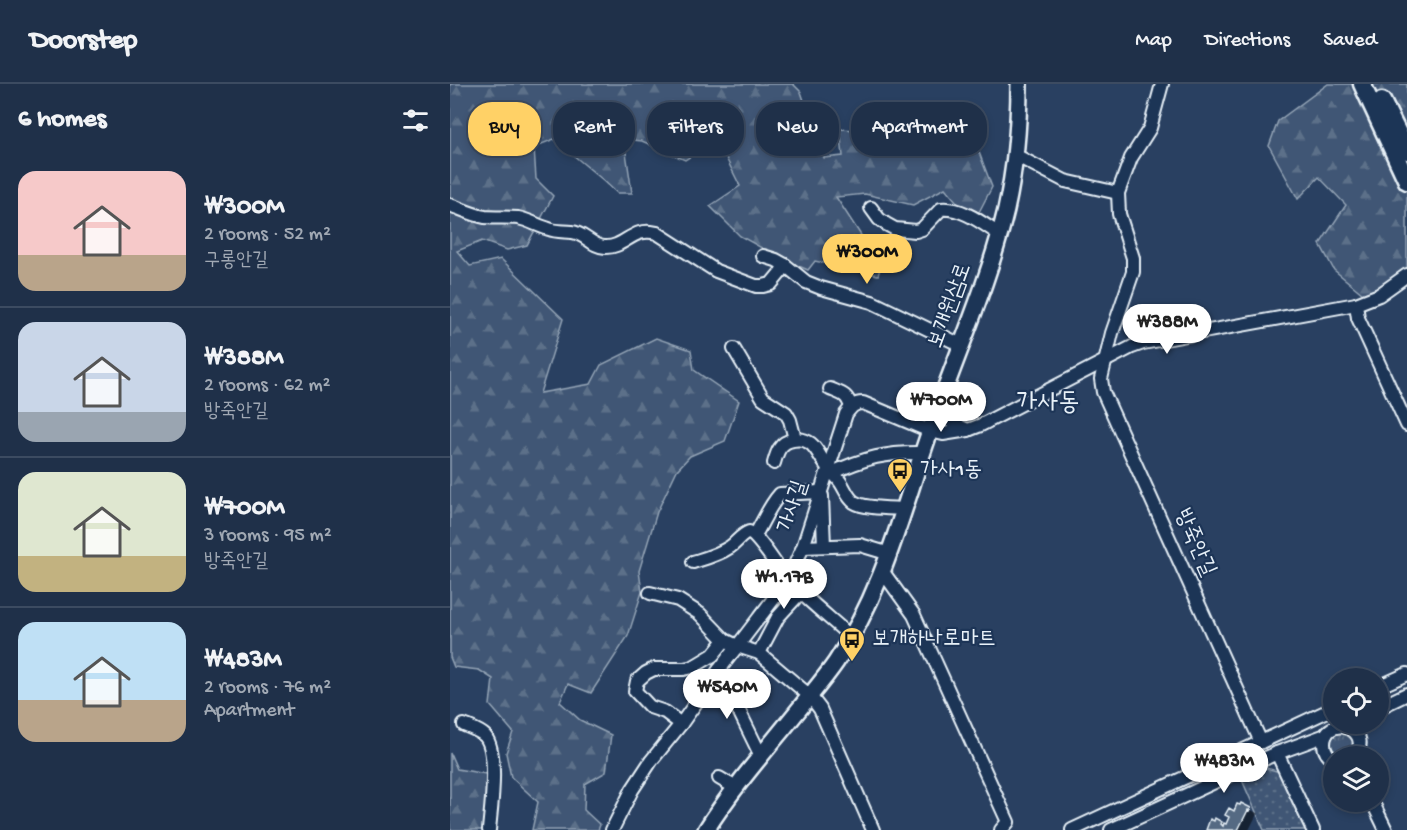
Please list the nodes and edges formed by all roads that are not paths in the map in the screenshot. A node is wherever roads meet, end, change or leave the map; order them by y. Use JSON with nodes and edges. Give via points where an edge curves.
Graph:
{"nodes":[{"id":1,"x":1019,"y":84,"type":"edge"},
{"id":2,"x":1162,"y":84,"type":"edge"},
{"id":3,"x":1362,"y":84,"type":"edge"},
{"id":4,"x":1374,"y":84,"type":"edge"},
{"id":5,"x":1407,"y":151,"type":"edge"},
{"id":6,"x":1015,"y":155,"type":"junction"},
{"id":7,"x":1407,"y":181,"type":"edge"},
{"id":8,"x":1118,"y":193,"type":"junction"},
{"id":9,"x":450,"y":205,"type":"edge"},
{"id":10,"x":871,"y":208,"type":"dead end"},
{"id":11,"x":999,"y":234,"type":"junction"},
{"id":12,"x":763,"y":256,"type":"dead end"},
{"id":13,"x":785,"y":265,"type":"junction"},
{"id":14,"x":1407,"y":275,"type":"edge"},
{"id":15,"x":1356,"y":304,"type":"junction"},
{"id":16,"x":961,"y":345,"type":"junction"},
{"id":17,"x":734,"y":349,"type":"dead end"},
{"id":18,"x":1105,"y":359,"type":"junction"},
{"id":19,"x":830,"y":389,"type":"dead end"},
{"id":20,"x":939,"y":406,"type":"junction"},
{"id":21,"x":850,"y":407,"type":"junction"},
{"id":22,"x":1407,"y":425,"type":"edge"},
{"id":23,"x":968,"y":430,"type":"junction"},
{"id":24,"x":930,"y":431,"type":"junction"},
{"id":25,"x":795,"y":439,"type":"junction"},
{"id":26,"x":923,"y":453,"type":"junction"},
{"id":27,"x":774,"y":463,"type":"dead end"},
{"id":28,"x":830,"y":470,"type":"junction"},
{"id":29,"x":821,"y":490,"type":"junction"},
{"id":30,"x":905,"y":509,"type":"junction"},
{"id":31,"x":754,"y":536,"type":"junction"},
{"id":32,"x":824,"y":546,"type":"junction"},
{"id":33,"x":803,"y":547,"type":"junction"},
{"id":34,"x":890,"y":554,"type":"junction"},
{"id":35,"x":693,"y":562,"type":"dead end"},
{"id":36,"x":883,"y":572,"type":"junction"},
{"id":37,"x":788,"y":580,"type":"junction"},
{"id":38,"x":801,"y":592,"type":"junction"},
{"id":39,"x":650,"y":593,"type":"dead end"},
{"id":40,"x":851,"y":637,"type":"junction"},
{"id":41,"x":725,"y":640,"type":"junction"},
{"id":42,"x":737,"y":646,"type":"junction"},
{"id":43,"x":759,"y":653,"type":"junction"},
{"id":44,"x":719,"y":670,"type":"junction"},
{"id":45,"x":1407,"y":674,"type":"edge"},
{"id":46,"x":1389,"y":682,"type":"edge"},
{"id":47,"x":1407,"y":694,"type":"edge"},
{"id":48,"x":810,"y":696,"type":"junction"},
{"id":49,"x":1389,"y":703,"type":"edge"},
{"id":50,"x":1323,"y":713,"type":"edge"},
{"id":51,"x":681,"y":724,"type":"junction"},
{"id":52,"x":464,"y":726,"type":"dead end"},
{"id":53,"x":1326,"y":735,"type":"joint"},
{"id":54,"x":1261,"y":742,"type":"junction"},
{"id":55,"x":1324,"y":746,"type":"edge"},
{"id":56,"x":1277,"y":753,"type":"junction"},
{"id":57,"x":761,"y":756,"type":"junction"},
{"id":58,"x":719,"y":778,"type":"dead end"},
{"id":59,"x":736,"y":788,"type":"junction"},
{"id":60,"x":1377,"y":812,"type":"edge"},
{"id":61,"x":615,"y":829,"type":"edge"},
{"id":62,"x":489,"y":830,"type":"edge"},
{"id":63,"x":706,"y":830,"type":"edge"},
{"id":64,"x":873,"y":830,"type":"edge"},
{"id":65,"x":1001,"y":830,"type":"edge"},
{"id":66,"x":1072,"y":830,"type":"edge"},
{"id":67,"x":1111,"y":830,"type":"edge"},
{"id":68,"x":1313,"y":830,"type":"edge"},
{"id":69,"x":1386,"y":830,"type":"edge"}],
"edges":[{"from":1,"to":6,"type":"main road","name":"보개원삼로"},
{"from":2,"to":8,"type":"street","via":[[1150,128],[1131,158]]},
{"from":3,"to":7,"type":"highway"},
{"from":4,"to":5,"type":"highway"},
{"from":6,"to":8,"type":"street","via":[[1065,181]]},
{"from":6,"to":11,"type":"main road","name":"보개원삼로"},
{"from":8,"to":18,"type":"street","name":"방죽안길","via":[[1133,272]]},
{"from":9,"to":13,"type":"street","via":[[486,217],[518,218],[550,230],[573,232],[605,247],[650,231],[716,271],[756,286],[771,284]]},
{"from":10,"to":11,"type":"street","via":[[879,219],[895,229],[922,229],[941,209],[949,208]]},
{"from":11,"to":16,"type":"main road","name":"보개원삼로"},
{"from":12,"to":13,"type":"street"},
{"from":13,"to":16,"type":"street","via":[[806,282],[872,302]]},
{"from":14,"to":15,"type":"street","via":[[1379,295]]},
{"from":15,"to":18,"type":"street","via":[[1143,344]]},
{"from":15,"to":22,"type":"street","via":[[1358,318]]},
{"from":16,"to":20,"type":"main road","name":"보개원삼로"},
{"from":17,"to":25,"type":"street","via":[[763,398],[786,413]]},
{"from":18,"to":23,"type":"street"},
{"from":18,"to":54,"type":"street","name":"방죽안길","via":[[1103,392]]},
{"from":19,"to":21,"type":"street","via":[[843,394]]},
{"from":20,"to":23,"type":"street","via":[[950,421]]},
{"from":20,"to":24,"type":"main road","name":"보개원삼로"},
{"from":21,"to":24,"type":"street","via":[[863,403]]},
{"from":21,"to":28,"type":"street","name":"가사길"},
{"from":23,"to":24,"type":"street","via":[[944,434]]},
{"from":24,"to":26,"type":"main road","name":"보개원삼로"},
{"from":25,"to":27,"type":"street","via":[[778,448]]},
{"from":25,"to":28,"type":"street","via":[[812,444]]},
{"from":26,"to":28,"type":"street","via":[[870,458]]},
{"from":26,"to":30,"type":"main road","name":"보개원삼로"},
{"from":28,"to":29,"type":"street","name":"가사길"},
{"from":28,"to":30,"type":"street","via":[[856,503]]},
{"from":29,"to":31,"type":"street","via":[[780,494]]},
{"from":29,"to":32,"type":"street"},
{"from":29,"to":33,"type":"street","name":"가사길"},
{"from":30,"to":34,"type":"main road","name":"보개원삼로"},
{"from":31,"to":35,"type":"street","via":[[749,532],[743,534],[714,556]]},
{"from":31,"to":37,"type":"street"},
{"from":32,"to":33,"type":"street"},
{"from":32,"to":34,"type":"street","via":[[860,545]]},
{"from":33,"to":37,"type":"street","name":"가사길"},
{"from":34,"to":36,"type":"main road","name":"보개원삼로"},
{"from":36,"to":40,"type":"main road","name":"보개원삼로"},
{"from":36,"to":65,"type":"street","via":[[914,615],[936,663],[1008,822]]},
{"from":37,"to":38,"type":"street"},
{"from":37,"to":42,"type":"street","name":"가사길"},
{"from":38,"to":40,"type":"street"},
{"from":38,"to":43,"type":"street","via":[[778,617]]},
{"from":39,"to":41,"type":"street","via":[[687,605]]},
{"from":40,"to":48,"type":"main road","name":"보개원삼로"},
{"from":41,"to":42,"type":"street"},
{"from":41,"to":51,"type":"street","via":[[713,655],[693,667],[654,669],[637,681],[635,691],[650,707]]},
{"from":42,"to":43,"type":"street"},
{"from":42,"to":44,"type":"street","name":"가사길"},
{"from":43,"to":48,"type":"street"},
{"from":44,"to":51,"type":"street","name":"가사길"},
{"from":44,"to":57,"type":"street"},
{"from":45,"to":46,"type":"street"},
{"from":47,"to":49,"type":"street"},
{"from":48,"to":57,"type":"main road","name":"보개원삼로"},
{"from":48,"to":64,"type":"street","via":[[820,709]]},
{"from":50,"to":54,"type":"street"},
{"from":51,"to":61,"type":"street","name":"가사길","via":[[641,775]]},
{"from":52,"to":62,"type":"street","via":[[484,736],[489,744],[493,769]]},
{"from":53,"to":55,"type":"street"},
{"from":53,"to":56,"type":"street"},
{"from":54,"to":66,"type":"street"},
{"from":56,"to":67,"type":"street"},
{"from":56,"to":68,"type":"street"},
{"from":57,"to":59,"type":"main road","name":"보개원삼로"},
{"from":58,"to":59,"type":"street"},
{"from":59,"to":63,"type":"main road","name":"보개원삼로"},
{"from":60,"to":69,"type":"street"}]}
